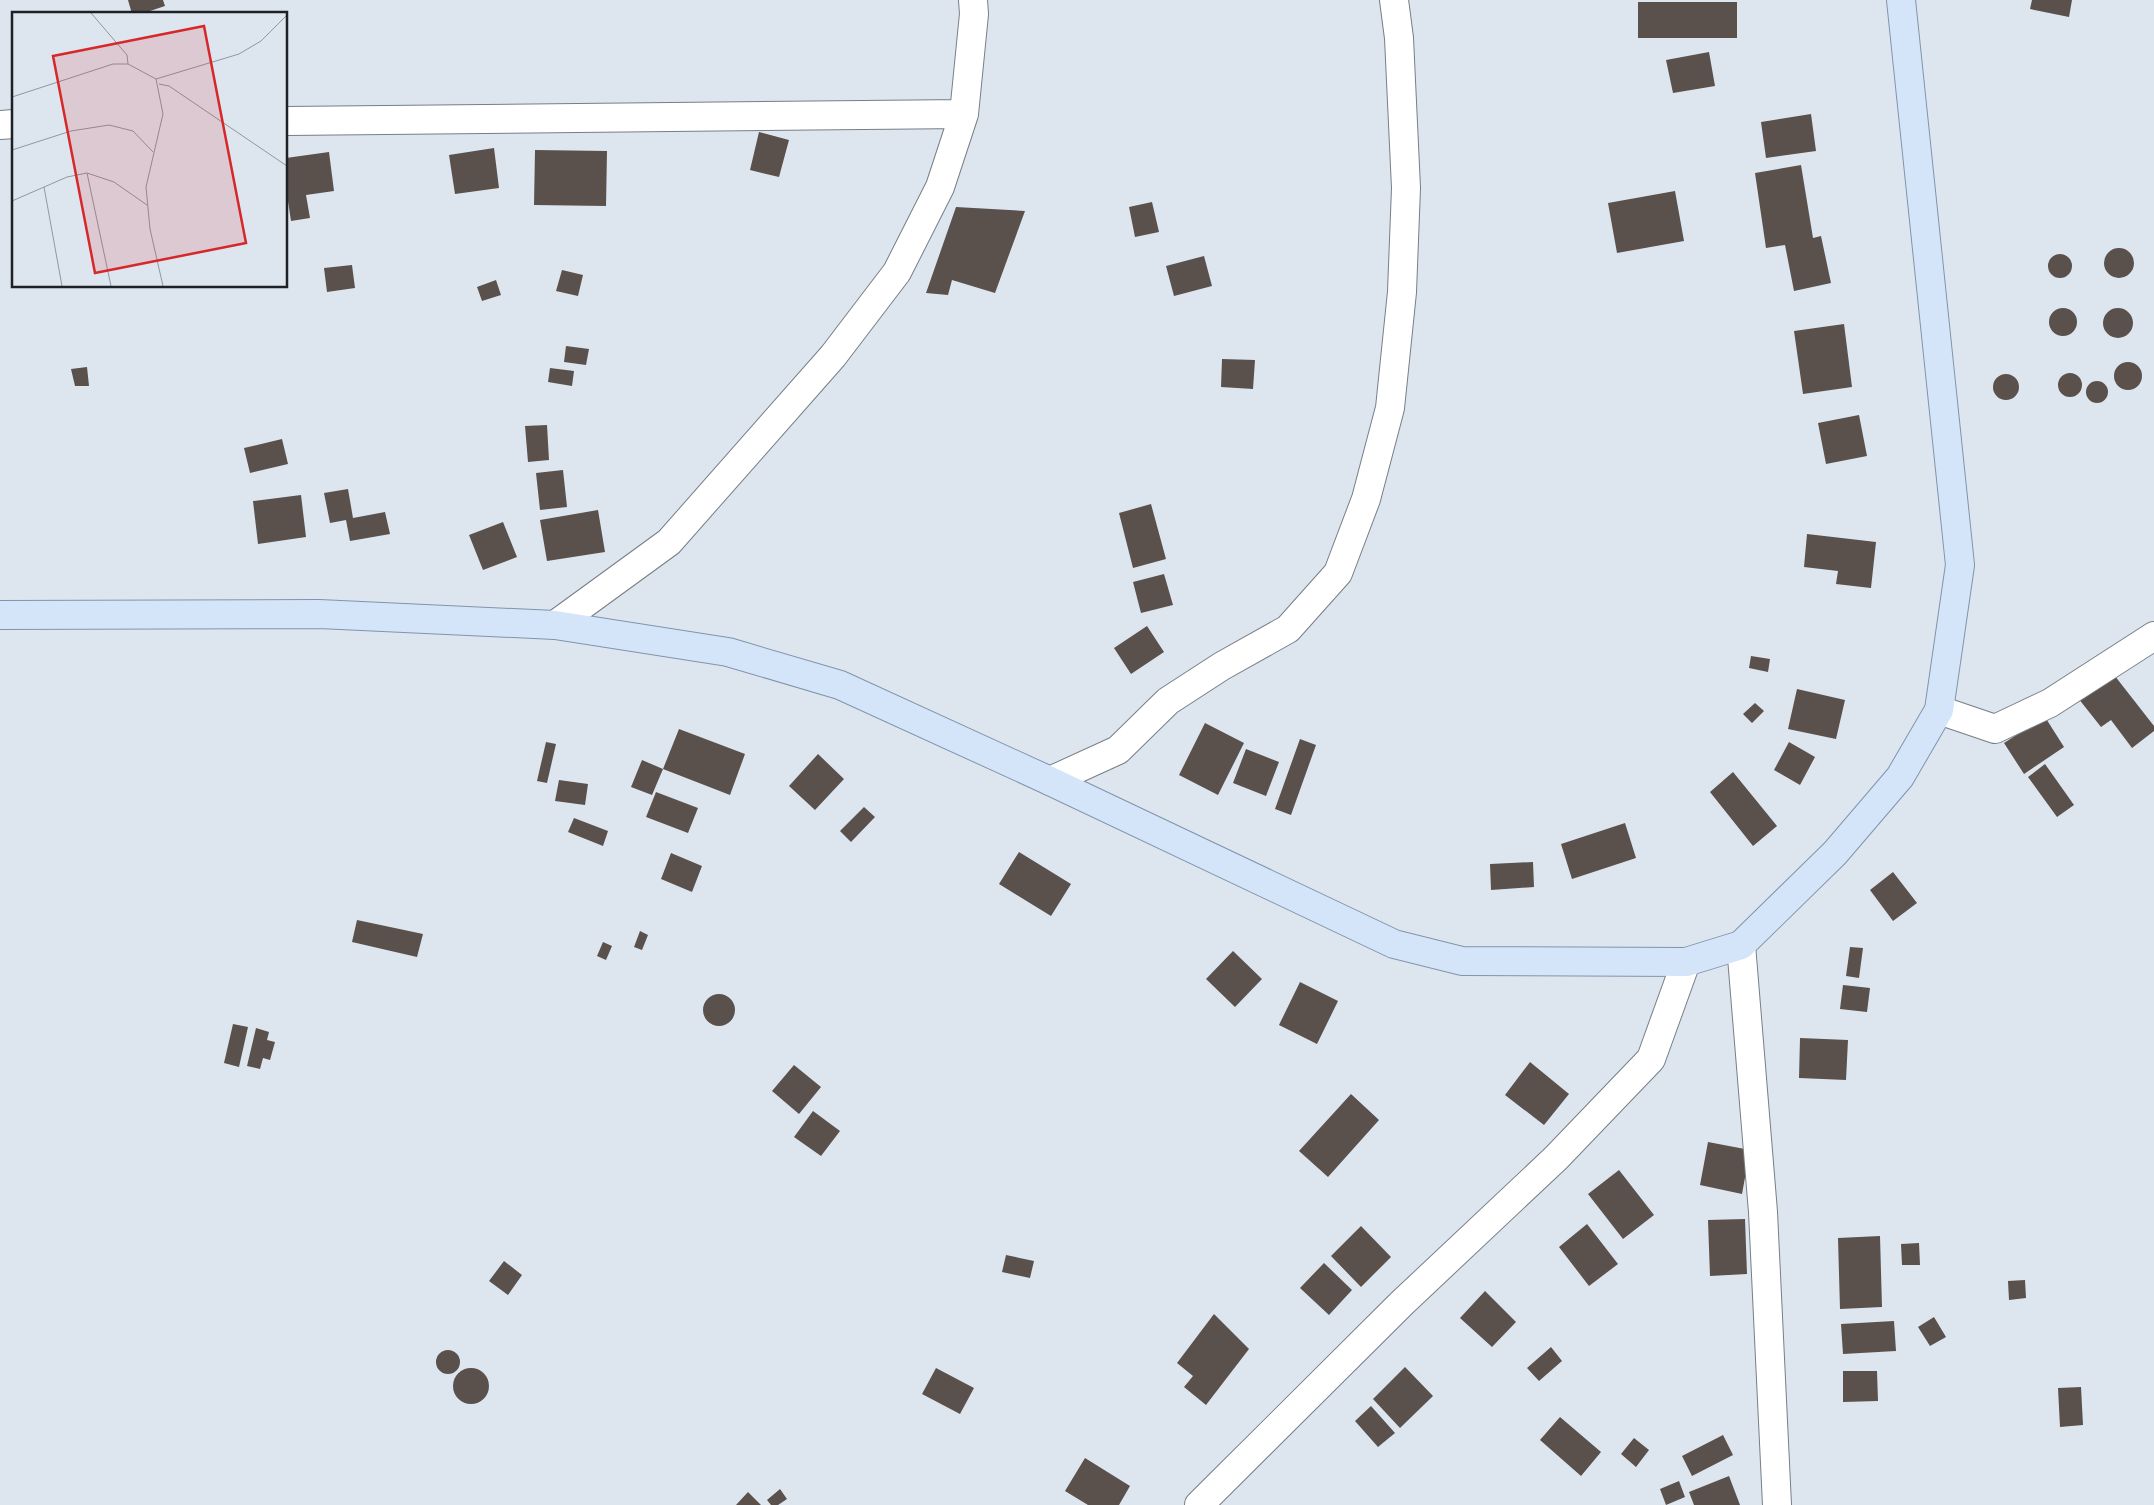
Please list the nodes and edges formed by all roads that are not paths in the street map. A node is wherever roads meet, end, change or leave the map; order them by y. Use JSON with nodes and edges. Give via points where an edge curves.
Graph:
{"nodes":[{"id":1,"x":973,"y":0,"type":"edge"},
{"id":2,"x":1394,"y":0,"type":"edge"},
{"id":3,"x":1901,"y":0,"type":"edge"},
{"id":4,"x":964,"y":114,"type":"junction"},
{"id":5,"x":288,"y":122,"type":"edge"},
{"id":6,"x":0,"y":615,"type":"edge"},
{"id":7,"x":555,"y":626,"type":"junction"},
{"id":8,"x":2154,"y":636,"type":"edge"},
{"id":9,"x":1939,"y":710,"type":"junction"},
{"id":10,"x":1050,"y":781,"type":"junction"},
{"id":11,"x":1741,"y":945,"type":"junction"},
{"id":12,"x":1686,"y":962,"type":"junction"},
{"id":13,"x":1200,"y":1505,"type":"edge"},
{"id":14,"x":1777,"y":1505,"type":"edge"}],
"edges":[{"from":1,"to":4,"type":"street"},
{"from":2,"to":10,"type":"street","via":[[1399,38],[1406,188],[1402,292],[1390,408],[1366,499],[1338,573],[1288,629],[1168,701],[1118,750]]},
{"from":3,"to":9,"type":"main road","via":[[1960,565]]},
{"from":4,"to":5,"type":"street"},
{"from":4,"to":7,"type":"street","via":[[940,187],[897,272],[833,356],[669,542]]},
{"from":6,"to":7,"type":"main road","via":[[319,614]]},
{"from":7,"to":10,"type":"main road","via":[[728,652],[840,685]]},
{"from":8,"to":9,"type":"street","via":[[2050,703],[1995,728]]},
{"from":9,"to":11,"type":"main road","via":[[1894,784],[1835,853]]},
{"from":10,"to":12,"type":"main road","via":[[1394,944],[1462,960]]},
{"from":11,"to":12,"type":"main road"},
{"from":11,"to":14,"type":"street","via":[[1763,1212]]},
{"from":12,"to":13,"type":"street","via":[[1652,1059],[1556,1158],[1402,1303]]}]}
